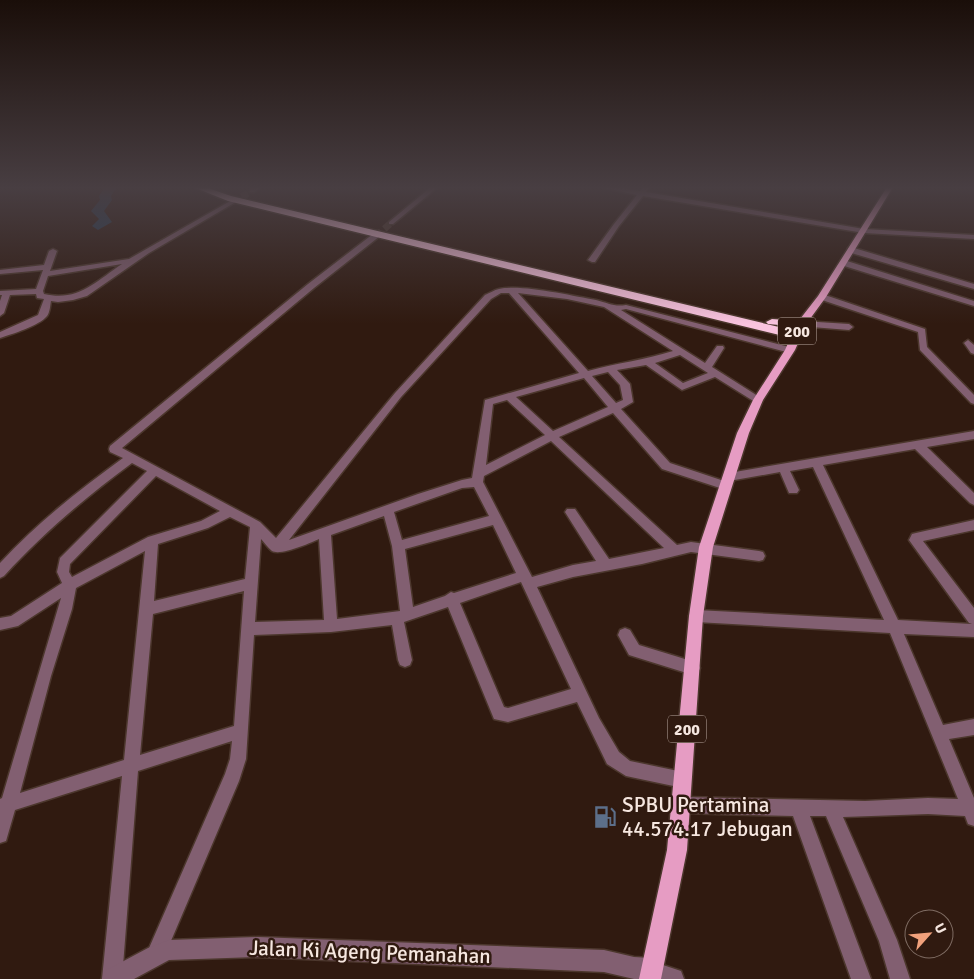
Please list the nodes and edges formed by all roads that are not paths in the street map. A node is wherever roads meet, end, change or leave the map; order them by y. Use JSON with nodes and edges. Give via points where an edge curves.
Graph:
{"nodes":[{"id":1,"x":180,"y":233,"type":"edge"},
{"id":2,"x":376,"y":233,"type":"edge"},
{"id":3,"x":393,"y":233,"type":"edge"},
{"id":4,"x":612,"y":233,"type":"edge"},
{"id":5,"x":863,"y":233,"type":"edge"},
{"id":6,"x":895,"y":233,"type":"edge"},
{"id":7,"x":376,"y":236,"type":"tunnel mouth"},
{"id":8,"x":974,"y":237,"type":"edge"},
{"id":9,"x":852,"y":250,"type":"junction"},
{"id":10,"x":53,"y":251,"type":"dead end"},
{"id":11,"x":133,"y":260,"type":"junction"},
{"id":12,"x":592,"y":260,"type":"dead end"},
{"id":13,"x":844,"y":263,"type":"junction"},
{"id":14,"x":47,"y":270,"type":"junction"},
{"id":15,"x":0,"y":272,"type":"edge"},
{"id":16,"x":974,"y":287,"type":"edge"},
{"id":17,"x":39,"y":290,"type":"junction"},
{"id":18,"x":511,"y":290,"type":"junction"},
{"id":19,"x":4,"y":293,"type":"edge"},
{"id":20,"x":822,"y":297,"type":"junction"},
{"id":21,"x":48,"y":299,"type":"junction"},
{"id":22,"x":974,"y":304,"type":"edge"},
{"id":23,"x":614,"y":309,"type":"junction"},
{"id":24,"x":0,"y":313,"type":"edge"},
{"id":25,"x":769,"y":325,"type":"junction"},
{"id":26,"x":849,"y":327,"type":"dead end"},
{"id":27,"x":0,"y":335,"type":"edge"},
{"id":28,"x":795,"y":337,"type":"junction"},
{"id":29,"x":968,"y":343,"type":"dead end"},
{"id":30,"x":720,"y":348,"type":"dead end"},
{"id":31,"x":682,"y":351,"type":"junction"},
{"id":32,"x":974,"y":351,"type":"edge"},
{"id":33,"x":648,"y":362,"type":"junction"},
{"id":34,"x":707,"y":367,"type":"junction"},
{"id":35,"x":610,"y":368,"type":"junction"},
{"id":36,"x":716,"y":373,"type":"junction"},
{"id":37,"x":585,"y":375,"type":"junction"},
{"id":38,"x":510,"y":397,"type":"junction"},
{"id":39,"x":758,"y":400,"type":"junction"},
{"id":40,"x":974,"y":400,"type":"edge"},
{"id":41,"x":615,"y":409,"type":"junction"},
{"id":42,"x":974,"y":435,"type":"edge"},
{"id":43,"x":552,"y":436,"type":"junction"},
{"id":44,"x":918,"y":445,"type":"junction"},
{"id":45,"x":132,"y":458,"type":"junction"},
{"id":46,"x":817,"y":463,"type":"junction"},
{"id":47,"x":783,"y":467,"type":"junction"},
{"id":48,"x":155,"y":470,"type":"junction"},
{"id":49,"x":478,"y":477,"type":"junction"},
{"id":50,"x":728,"y":482,"type":"junction"},
{"id":51,"x":793,"y":490,"type":"dead end"},
{"id":52,"x":974,"y":500,"type":"edge"},
{"id":53,"x":230,"y":510,"type":"junction"},
{"id":54,"x":388,"y":510,"type":"junction"},
{"id":55,"x":571,"y":512,"type":"dead end"},
{"id":56,"x":497,"y":519,"type":"junction"},
{"id":57,"x":256,"y":525,"type":"junction"},
{"id":58,"x":974,"y":525,"type":"edge"},
{"id":59,"x":325,"y":532,"type":"junction"},
{"id":60,"x":152,"y":541,"type":"junction"},
{"id":61,"x":398,"y":546,"type":"junction"},
{"id":62,"x":276,"y":547,"type":"junction"},
{"id":63,"x":706,"y":547,"type":"junction"},
{"id":64,"x":675,"y":551,"type":"junction"},
{"id":65,"x":759,"y":556,"type":"dead end"},
{"id":66,"x":605,"y":564,"type":"junction"},
{"id":67,"x":0,"y":572,"type":"edge"},
{"id":68,"x":525,"y":580,"type":"junction"},
{"id":69,"x":250,"y":584,"type":"junction"},
{"id":70,"x":70,"y":585,"type":"junction"},
{"id":71,"x":451,"y":598,"type":"junction"},
{"id":72,"x":146,"y":609,"type":"junction"},
{"id":73,"x":402,"y":616,"type":"junction"},
{"id":74,"x":696,"y":616,"type":"junction"},
{"id":75,"x":974,"y":619,"type":"edge"},
{"id":76,"x":0,"y":624,"type":"edge"},
{"id":77,"x":331,"y":626,"type":"junction"},
{"id":78,"x":894,"y":627,"type":"junction"},
{"id":79,"x":248,"y":630,"type":"junction"},
{"id":80,"x":974,"y":631,"type":"edge"},
{"id":81,"x":625,"y":635,"type":"dead end"},
{"id":82,"x":405,"y":660,"type":"dead end"},
{"id":83,"x":692,"y":668,"type":"junction"},
{"id":84,"x":581,"y":694,"type":"junction"},
{"id":85,"x":974,"y":727,"type":"edge"},
{"id":86,"x":241,"y":731,"type":"junction"},
{"id":87,"x":940,"y":733,"type":"junction"},
{"id":88,"x":132,"y":765,"type":"junction"},
{"id":89,"x":683,"y":780,"type":"junction"},
{"id":90,"x":682,"y":805,"type":"junction"},
{"id":91,"x":4,"y":806,"type":"edge"},
{"id":92,"x":830,"y":807,"type":"junction"},
{"id":93,"x":799,"y":808,"type":"junction"},
{"id":94,"x":972,"y":813,"type":"edge"},
{"id":95,"x":0,"y":835,"type":"edge"},
{"id":96,"x":155,"y":955,"type":"junction"},
{"id":97,"x":647,"y":972,"type":"edge"},
{"id":98,"x":113,"y":979,"type":"edge"},
{"id":99,"x":673,"y":979,"type":"edge"},
{"id":100,"x":862,"y":979,"type":"edge"},
{"id":101,"x":900,"y":979,"type":"edge"}],
"edges":[{"from":1,"to":11,"type":"street"},
{"from":2,"to":25,"type":"highway"},
{"from":3,"to":25,"type":"highway"},
{"from":4,"to":12,"type":"street"},
{"from":5,"to":9,"type":"main road","number":"200"},
{"from":6,"to":8,"type":"street"},
{"from":7,"to":45,"type":"street","via":[[114,449]]},
{"from":9,"to":13,"type":"main road","number":"200"},
{"from":9,"to":16,"type":"street"},
{"from":10,"to":14,"type":"street"},
{"from":11,"to":14,"type":"street"},
{"from":11,"to":21,"type":"street","via":[[84,294]]},
{"from":13,"to":20,"type":"main road","number":"200"},
{"from":13,"to":22,"type":"street"},
{"from":14,"to":15,"type":"street"},
{"from":14,"to":17,"type":"street"},
{"from":17,"to":19,"type":"street"},
{"from":17,"to":21,"type":"street","via":[[40,296]]},
{"from":18,"to":23,"type":"street","via":[[567,297]]},
{"from":18,"to":37,"type":"street"},
{"from":18,"to":62,"type":"street","via":[[499,291],[488,297],[410,381]]},
{"from":19,"to":24,"type":"street"},
{"from":20,"to":28,"type":"main road","number":"200"},
{"from":20,"to":40,"type":"street","via":[[922,331],[923,348]]},
{"from":21,"to":27,"type":"street","via":[[40,318]]},
{"from":23,"to":28,"type":"street","via":[[626,307]]},
{"from":23,"to":31,"type":"street"},
{"from":25,"to":28,"type":"highway"},
{"from":25,"to":28,"type":"highway"},
{"from":26,"to":28,"type":"street"},
{"from":28,"to":39,"type":"main road","number":"200"},
{"from":29,"to":32,"type":"street"},
{"from":30,"to":34,"type":"street"},
{"from":31,"to":33,"type":"street"},
{"from":31,"to":34,"type":"street"},
{"from":33,"to":35,"type":"street"},
{"from":33,"to":36,"type":"street","via":[[682,387]]},
{"from":34,"to":36,"type":"street"},
{"from":35,"to":37,"type":"street"},
{"from":35,"to":41,"type":"street","via":[[625,384],[630,400]]},
{"from":36,"to":39,"type":"street"},
{"from":37,"to":38,"type":"street"},
{"from":37,"to":41,"type":"street"},
{"from":38,"to":43,"type":"street"},
{"from":38,"to":49,"type":"street","via":[[488,402]]},
{"from":39,"to":50,"type":"main road","number":"200"},
{"from":41,"to":43,"type":"street"},
{"from":41,"to":50,"type":"street","via":[[666,466]]},
{"from":42,"to":44,"type":"street"},
{"from":43,"to":49,"type":"street"},
{"from":43,"to":64,"type":"street"},
{"from":44,"to":46,"type":"street"},
{"from":44,"to":52,"type":"street"},
{"from":45,"to":48,"type":"street"},
{"from":45,"to":67,"type":"street","via":[[49,522]]},
{"from":46,"to":47,"type":"street"},
{"from":46,"to":78,"type":"street"},
{"from":47,"to":50,"type":"street"},
{"from":47,"to":51,"type":"street"},
{"from":48,"to":53,"type":"street"},
{"from":48,"to":70,"type":"street","via":[[64,562],[64,572]]},
{"from":49,"to":54,"type":"street"},
{"from":49,"to":56,"type":"street"},
{"from":50,"to":63,"type":"main road","number":"200"},
{"from":53,"to":57,"type":"street"},
{"from":53,"to":60,"type":"street","via":[[204,525]]},
{"from":54,"to":59,"type":"street"},
{"from":54,"to":61,"type":"street"},
{"from":55,"to":66,"type":"street"},
{"from":56,"to":61,"type":"street"},
{"from":56,"to":68,"type":"street"},
{"from":57,"to":62,"type":"street"},
{"from":57,"to":69,"type":"street"},
{"from":58,"to":75,"type":"street","via":[[915,540]]},
{"from":59,"to":62,"type":"street","via":[[298,543]]},
{"from":59,"to":77,"type":"street"},
{"from":60,"to":70,"type":"street"},
{"from":60,"to":72,"type":"street"},
{"from":61,"to":73,"type":"street"},
{"from":63,"to":64,"type":"street"},
{"from":63,"to":65,"type":"street"},
{"from":63,"to":74,"type":"main road","number":"200"},
{"from":64,"to":66,"type":"street"},
{"from":66,"to":68,"type":"street"},
{"from":68,"to":71,"type":"street"},
{"from":68,"to":84,"type":"street"},
{"from":69,"to":72,"type":"street"},
{"from":69,"to":79,"type":"street"},
{"from":70,"to":76,"type":"street","via":[[13,622]]},
{"from":70,"to":91,"type":"street"},
{"from":71,"to":73,"type":"street"},
{"from":71,"to":84,"type":"street","via":[[499,714],[508,716]]},
{"from":72,"to":88,"type":"street"},
{"from":73,"to":77,"type":"street"},
{"from":73,"to":82,"type":"street"},
{"from":74,"to":78,"type":"street"},
{"from":74,"to":83,"type":"main road","number":"200"},
{"from":77,"to":79,"type":"street"},
{"from":78,"to":80,"type":"street"},
{"from":78,"to":87,"type":"street"},
{"from":79,"to":86,"type":"street"},
{"from":81,"to":83,"type":"street","via":[[634,650]]},
{"from":83,"to":89,"type":"main road","number":"200"},
{"from":84,"to":89,"type":"street","via":[[604,744],[619,764]]},
{"from":85,"to":87,"type":"street"},
{"from":86,"to":88,"type":"street"},
{"from":86,"to":96,"type":"street","via":[[233,775]]},
{"from":87,"to":94,"type":"street"},
{"from":88,"to":91,"type":"street"},
{"from":88,"to":98,"type":"street","via":[[119,870]]},
{"from":89,"to":90,"type":"main road","number":"200"},
{"from":90,"to":93,"type":"street"},
{"from":90,"to":97,"type":"main road","number":"200","via":[[678,850]]},
{"from":91,"to":95,"type":"street"},
{"from":92,"to":93,"type":"street"},
{"from":92,"to":94,"type":"street","via":[[941,806]]},
{"from":92,"to":101,"type":"street","via":[[888,940]]},
{"from":93,"to":100,"type":"street"},
{"from":96,"to":97,"type":"street","name":"Jalan Ki Ageng Pemanahan","via":[[181,948],[258,947],[604,961]]},
{"from":96,"to":98,"type":"street","name":"Jalan Ki Ageng Pemanahan"},
{"from":97,"to":99,"type":"street","name":"Jalan Ki Ageng Pemanahan"}]}
